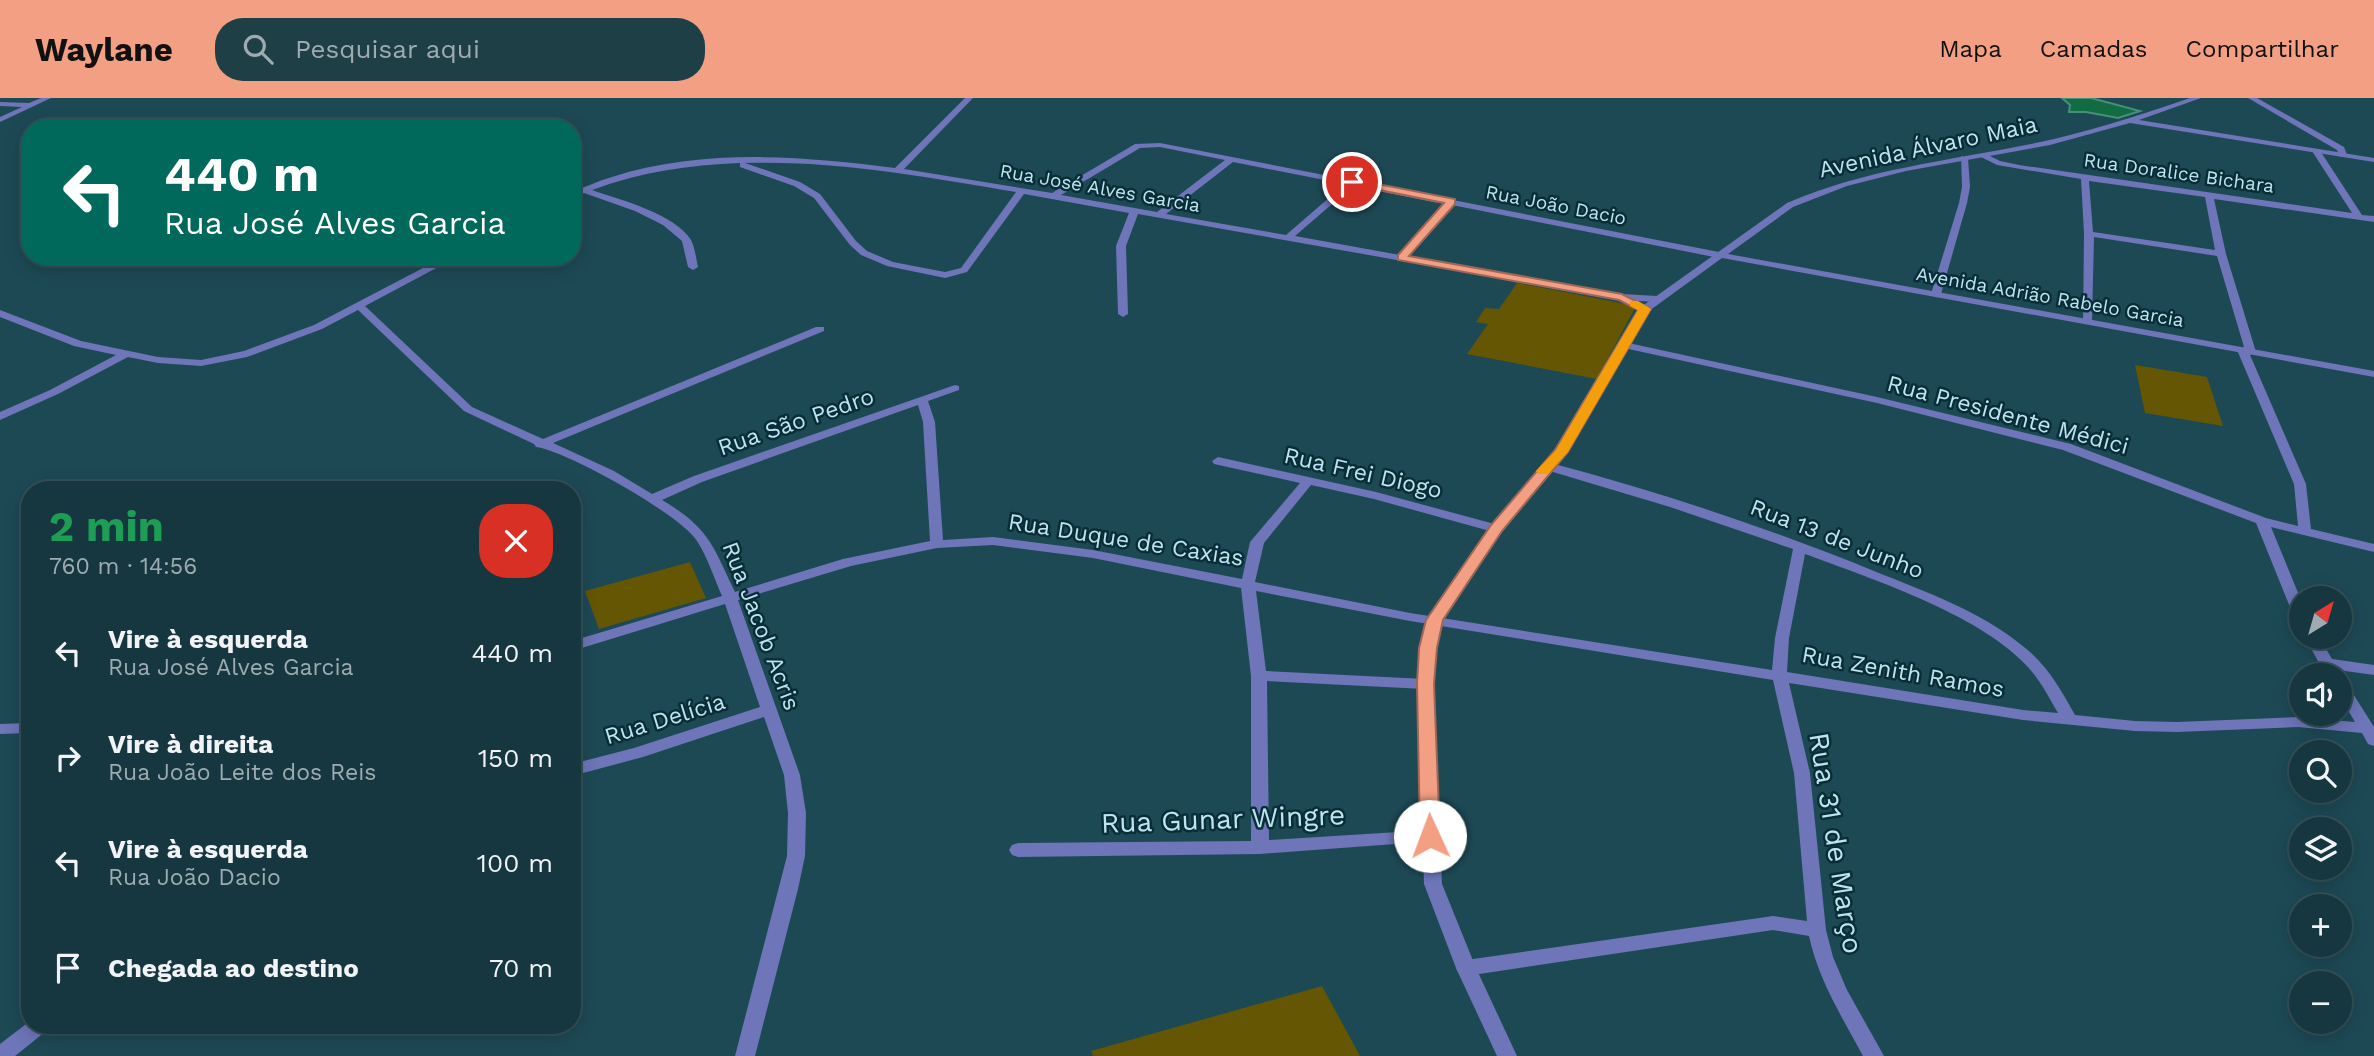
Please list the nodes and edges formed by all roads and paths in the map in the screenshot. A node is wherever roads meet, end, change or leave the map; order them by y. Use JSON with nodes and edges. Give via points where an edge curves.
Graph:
{"nodes":[{"id":1,"x":47,"y":98,"type":"edge"},
{"id":2,"x":969,"y":98,"type":"edge"},
{"id":3,"x":2197,"y":98,"type":"edge"},
{"id":4,"x":2252,"y":98,"type":"edge"},
{"id":5,"x":0,"y":104,"type":"edge"},
{"id":6,"x":32,"y":105,"type":"junction"},
{"id":7,"x":0,"y":120,"type":"edge"},
{"id":8,"x":2131,"y":121,"type":"junction"},
{"id":9,"x":2316,"y":151,"type":"junction"},
{"id":10,"x":1981,"y":155,"type":"junction"},
{"id":11,"x":2343,"y":155,"type":"junction"},
{"id":12,"x":1231,"y":159,"type":"junction"},
{"id":13,"x":1964,"y":159,"type":"junction"},
{"id":14,"x":2374,"y":160,"type":"edge"},
{"id":15,"x":735,"y":162,"type":"junction"},
{"id":16,"x":898,"y":170,"type":"junction"},
{"id":17,"x":2085,"y":178,"type":"junction"},
{"id":18,"x":1352,"y":182,"type":"junction"},
{"id":19,"x":582,"y":190,"type":"joint"},
{"id":20,"x":1021,"y":192,"type":"junction"},
{"id":21,"x":2209,"y":196,"type":"junction"},
{"id":22,"x":1052,"y":197,"type":"junction"},
{"id":23,"x":1451,"y":201,"type":"junction"},
{"id":24,"x":1134,"y":212,"type":"junction"},
{"id":25,"x":1157,"y":216,"type":"junction"},
{"id":26,"x":2359,"y":217,"type":"junction"},
{"id":27,"x":2374,"y":219,"type":"edge"},
{"id":28,"x":2089,"y":234,"type":"junction"},
{"id":29,"x":1287,"y":239,"type":"junction"},
{"id":30,"x":2221,"y":254,"type":"junction"},
{"id":31,"x":1719,"y":255,"type":"junction"},
{"id":32,"x":1402,"y":258,"type":"junction"},
{"id":33,"x":435,"y":266,"type":"edge"},
{"id":34,"x":693,"y":267,"type":"dead end"},
{"id":35,"x":1936,"y":294,"type":"junction"},
{"id":36,"x":1622,"y":297,"type":"junction"},
{"id":37,"x":1657,"y":299,"type":"junction"},
{"id":38,"x":360,"y":307,"type":"junction"},
{"id":39,"x":1645,"y":309,"type":"junction"},
{"id":40,"x":0,"y":313,"type":"edge"},
{"id":41,"x":1123,"y":314,"type":"dead end"},
{"id":42,"x":2087,"y":321,"type":"junction"},
{"id":43,"x":820,"y":329,"type":"dead end"},
{"id":44,"x":1624,"y":345,"type":"junction"},
{"id":45,"x":2247,"y":351,"type":"junction"},
{"id":46,"x":124,"y":355,"type":"junction"},
{"id":47,"x":2374,"y":374,"type":"edge"},
{"id":48,"x":955,"y":388,"type":"dead end"},
{"id":49,"x":922,"y":400,"type":"junction"},
{"id":50,"x":0,"y":416,"type":"edge"},
{"id":51,"x":540,"y":444,"type":"junction"},
{"id":52,"x":1218,"y":461,"type":"dead end"},
{"id":53,"x":1547,"y":467,"type":"junction"},
{"id":54,"x":1308,"y":481,"type":"junction"},
{"id":55,"x":652,"y":499,"type":"junction"},
{"id":56,"x":2262,"y":521,"type":"junction"},
{"id":57,"x":1497,"y":528,"type":"junction"},
{"id":58,"x":2305,"y":533,"type":"junction"},
{"id":59,"x":937,"y":544,"type":"junction"},
{"id":60,"x":1800,"y":546,"type":"junction"},
{"id":61,"x":2374,"y":548,"type":"edge"},
{"id":62,"x":1248,"y":583,"type":"junction"},
{"id":63,"x":2289,"y":587,"type":"edge"},
{"id":64,"x":730,"y":597,"type":"junction"},
{"id":65,"x":1434,"y":620,"type":"junction"},
{"id":66,"x":581,"y":643,"type":"edge"},
{"id":67,"x":2352,"y":670,"type":"edge"},
{"id":68,"x":2374,"y":670,"type":"edge"},
{"id":69,"x":1779,"y":674,"type":"junction"},
{"id":70,"x":1259,"y":676,"type":"junction"},
{"id":71,"x":1425,"y":684,"type":"junction"},
{"id":72,"x":2352,"y":705,"type":"edge"},
{"id":73,"x":769,"y":710,"type":"junction"},
{"id":74,"x":2069,"y":719,"type":"junction"},
{"id":75,"x":21,"y":728,"type":"edge"},
{"id":76,"x":0,"y":729,"type":"edge"},
{"id":77,"x":2370,"y":734,"type":"edge"},
{"id":78,"x":581,"y":768,"type":"edge"},
{"id":79,"x":1430,"y":836,"type":"junction"},
{"id":80,"x":1260,"y":847,"type":"junction"},
{"id":81,"x":1018,"y":850,"type":"dead end"},
{"id":82,"x":1816,"y":930,"type":"junction"},
{"id":83,"x":1466,"y":968,"type":"junction"},
{"id":84,"x":28,"y":1034,"type":"edge"},
{"id":85,"x":0,"y":1056,"type":"edge"},
{"id":86,"x":745,"y":1056,"type":"edge"},
{"id":87,"x":1507,"y":1056,"type":"edge"},
{"id":88,"x":1874,"y":1056,"type":"edge"}],
"edges":[{"from":1,"to":6,"type":"street"},
{"from":2,"to":16,"type":"street"},
{"from":3,"to":8,"type":"street","name":"Avenida Álvaro Maia"},
{"from":4,"to":11,"type":"street","via":[[2319,135]]},
{"from":5,"to":6,"type":"street"},
{"from":6,"to":7,"type":"street"},
{"from":8,"to":9,"type":"street"},
{"from":8,"to":10,"type":"street","name":"Avenida Álvaro Maia"},
{"from":9,"to":11,"type":"street"},
{"from":9,"to":26,"type":"street"},
{"from":10,"to":13,"type":"street","name":"Avenida Álvaro Maia"},
{"from":10,"to":17,"type":"street","name":"Rua Doralice Bichara","via":[[2004,165]]},
{"from":11,"to":14,"type":"street"},
{"from":12,"to":18,"type":"street","name":"Rua João Dacio"},
{"from":12,"to":22,"type":"street","name":"Rua João Dacio","via":[[1160,145],[1138,146]]},
{"from":12,"to":25,"type":"street"},
{"from":13,"to":31,"type":"street","name":"Avenida Álvaro Maia","via":[[1813,194]]},
{"from":13,"to":35,"type":"street","via":[[1963,203]]},
{"from":15,"to":16,"type":"street","name":"Rua José Alves Garcia","via":[[823,162]]},
{"from":15,"to":19,"type":"street","name":"Rua José Alves Garcia","via":[[641,171]]},
{"from":15,"to":20,"type":"street","via":[[817,197],[864,253],[890,264],[946,275],[964,271]]},
{"from":16,"to":20,"type":"street","name":"Rua José Alves Garcia"},
{"from":17,"to":21,"type":"street","name":"Rua Doralice Bichara"},
{"from":17,"to":28,"type":"street"},
{"from":18,"to":23,"type":"street","name":"Rua João Dacio"},
{"from":18,"to":29,"type":"street"},
{"from":19,"to":34,"type":"street","via":[[646,213],[679,233],[687,241]]},
{"from":20,"to":22,"type":"street","name":"Rua José Alves Garcia"},
{"from":21,"to":26,"type":"street","name":"Rua Doralice Bichara"},
{"from":21,"to":30,"type":"street"},
{"from":22,"to":24,"type":"street","name":"Rua José Alves Garcia"},
{"from":23,"to":31,"type":"street","name":"Rua João Dacio"},
{"from":23,"to":32,"type":"street"},
{"from":24,"to":25,"type":"street","name":"Rua José Alves Garcia"},
{"from":24,"to":41,"type":"street","via":[[1121,246]]},
{"from":25,"to":29,"type":"street","name":"Rua José Alves Garcia"},
{"from":26,"to":27,"type":"street","name":"Rua Doralice Bichara"},
{"from":28,"to":30,"type":"street"},
{"from":28,"to":42,"type":"street"},
{"from":29,"to":32,"type":"street","name":"Rua José Alves Garcia"},
{"from":30,"to":45,"type":"street"},
{"from":31,"to":35,"type":"street","name":"Avenida Adrião Rabelo Garcia"},
{"from":31,"to":37,"type":"street","name":"Avenida Álvaro Maia"},
{"from":32,"to":36,"type":"street","name":"Rua José Alves Garcia"},
{"from":33,"to":38,"type":"street"},
{"from":35,"to":42,"type":"street","name":"Avenida Adrião Rabelo Garcia"},
{"from":36,"to":37,"type":"street","name":"Rua José Alves Garcia"},
{"from":36,"to":39,"type":"street","name":"Rua José Alves Garcia"},
{"from":37,"to":39,"type":"street","name":"Avenida Álvaro Maia"},
{"from":38,"to":46,"type":"street","via":[[267,348],[228,358],[187,363]]},
{"from":38,"to":51,"type":"street","name":"Rua Jacob Acris","via":[[468,409]]},
{"from":39,"to":44,"type":"street","name":"Avenida Álvaro Maia"},
{"from":40,"to":46,"type":"street","via":[[78,344]]},
{"from":42,"to":45,"type":"street","name":"Avenida Adrião Rabelo Garcia"},
{"from":43,"to":51,"type":"street"},
{"from":44,"to":53,"type":"street","name":"Avenida Álvaro Maia","via":[[1561,452]]},
{"from":44,"to":56,"type":"street","name":"Rua Presidente Médici","via":[[2067,447]]},
{"from":45,"to":47,"type":"street","name":"Avenida Adrião Rabelo Garcia"},
{"from":45,"to":58,"type":"street","via":[[2300,484]]},
{"from":46,"to":50,"type":"street"},
{"from":48,"to":49,"type":"street","name":"Rua São Pedro"},
{"from":49,"to":55,"type":"street","name":"Rua São Pedro"},
{"from":49,"to":59,"type":"street","via":[[929,422]]},
{"from":51,"to":55,"type":"street","name":"Rua Jacob Acris","via":[[610,474]]},
{"from":52,"to":54,"type":"street","name":"Rua Frei Diogo"},
{"from":53,"to":57,"type":"street","name":"Avenida Álvaro Maia"},
{"from":53,"to":60,"type":"street","name":"Rua 13 de Junho"},
{"from":54,"to":57,"type":"street","name":"Rua Frei Diogo"},
{"from":54,"to":62,"type":"street","via":[[1257,542]]},
{"from":55,"to":64,"type":"street","name":"Rua Jacob Acris","via":[[683,518],[703,539]]},
{"from":56,"to":58,"type":"street","name":"Rua Presidente Médici"},
{"from":56,"to":63,"type":"street"},
{"from":57,"to":65,"type":"street","name":"Avenida Álvaro Maia"},
{"from":58,"to":61,"type":"street","name":"Rua Presidente Médici"},
{"from":59,"to":62,"type":"street","name":"Rua Duque de Caxias","via":[[1022,543]]},
{"from":59,"to":64,"type":"street","name":"Rua Duque de Caxias","via":[[848,562]]},
{"from":60,"to":69,"type":"street","name":"Rua 31 de Março"},
{"from":60,"to":74,"type":"street","name":"Rua 13 de Junho","via":[[1970,618],[2019,650],[2045,676]]},
{"from":62,"to":65,"type":"street","name":"Rua Duque de Caxias"},
{"from":62,"to":70,"type":"street"},
{"from":64,"to":66,"type":"street","name":"Rua Duque de Caxias"},
{"from":64,"to":73,"type":"street","name":"Rua Jacob Acris"},
{"from":65,"to":69,"type":"street","name":"Rua Zenith Ramos"},
{"from":65,"to":71,"type":"street","name":"Avenida Álvaro Maia"},
{"from":67,"to":68,"type":"street"},
{"from":69,"to":74,"type":"street","name":"Rua Zenith Ramos"},
{"from":69,"to":82,"type":"street","name":"Rua 31 de Março","via":[[1805,792]]},
{"from":70,"to":71,"type":"street"},
{"from":70,"to":80,"type":"street"},
{"from":71,"to":79,"type":"street","name":"Avenida Álvaro Maia"},
{"from":72,"to":77,"type":"street"},
{"from":73,"to":78,"type":"street","name":"Rua Delícia"},
{"from":73,"to":86,"type":"street","name":"Rua Jacob Acris","via":[[792,775],[796,856]]},
{"from":74,"to":77,"type":"street","name":"Rua Zenith Ramos","via":[[2177,727],[2298,722]]},
{"from":75,"to":76,"type":"street"},
{"from":79,"to":80,"type":"street","name":"Rua Gunar Wingre"},
{"from":79,"to":83,"type":"street","name":"Avenida Álvaro Maia","via":[[1433,884]]},
{"from":80,"to":81,"type":"street","name":"Rua Gunar Wingre"},
{"from":82,"to":83,"type":"street","via":[[1773,923]]},
{"from":82,"to":88,"type":"street","name":"Rua 31 de Março","via":[[1839,993]]},
{"from":83,"to":87,"type":"street","name":"Avenida Álvaro Maia"},
{"from":84,"to":85,"type":"street"}]}
